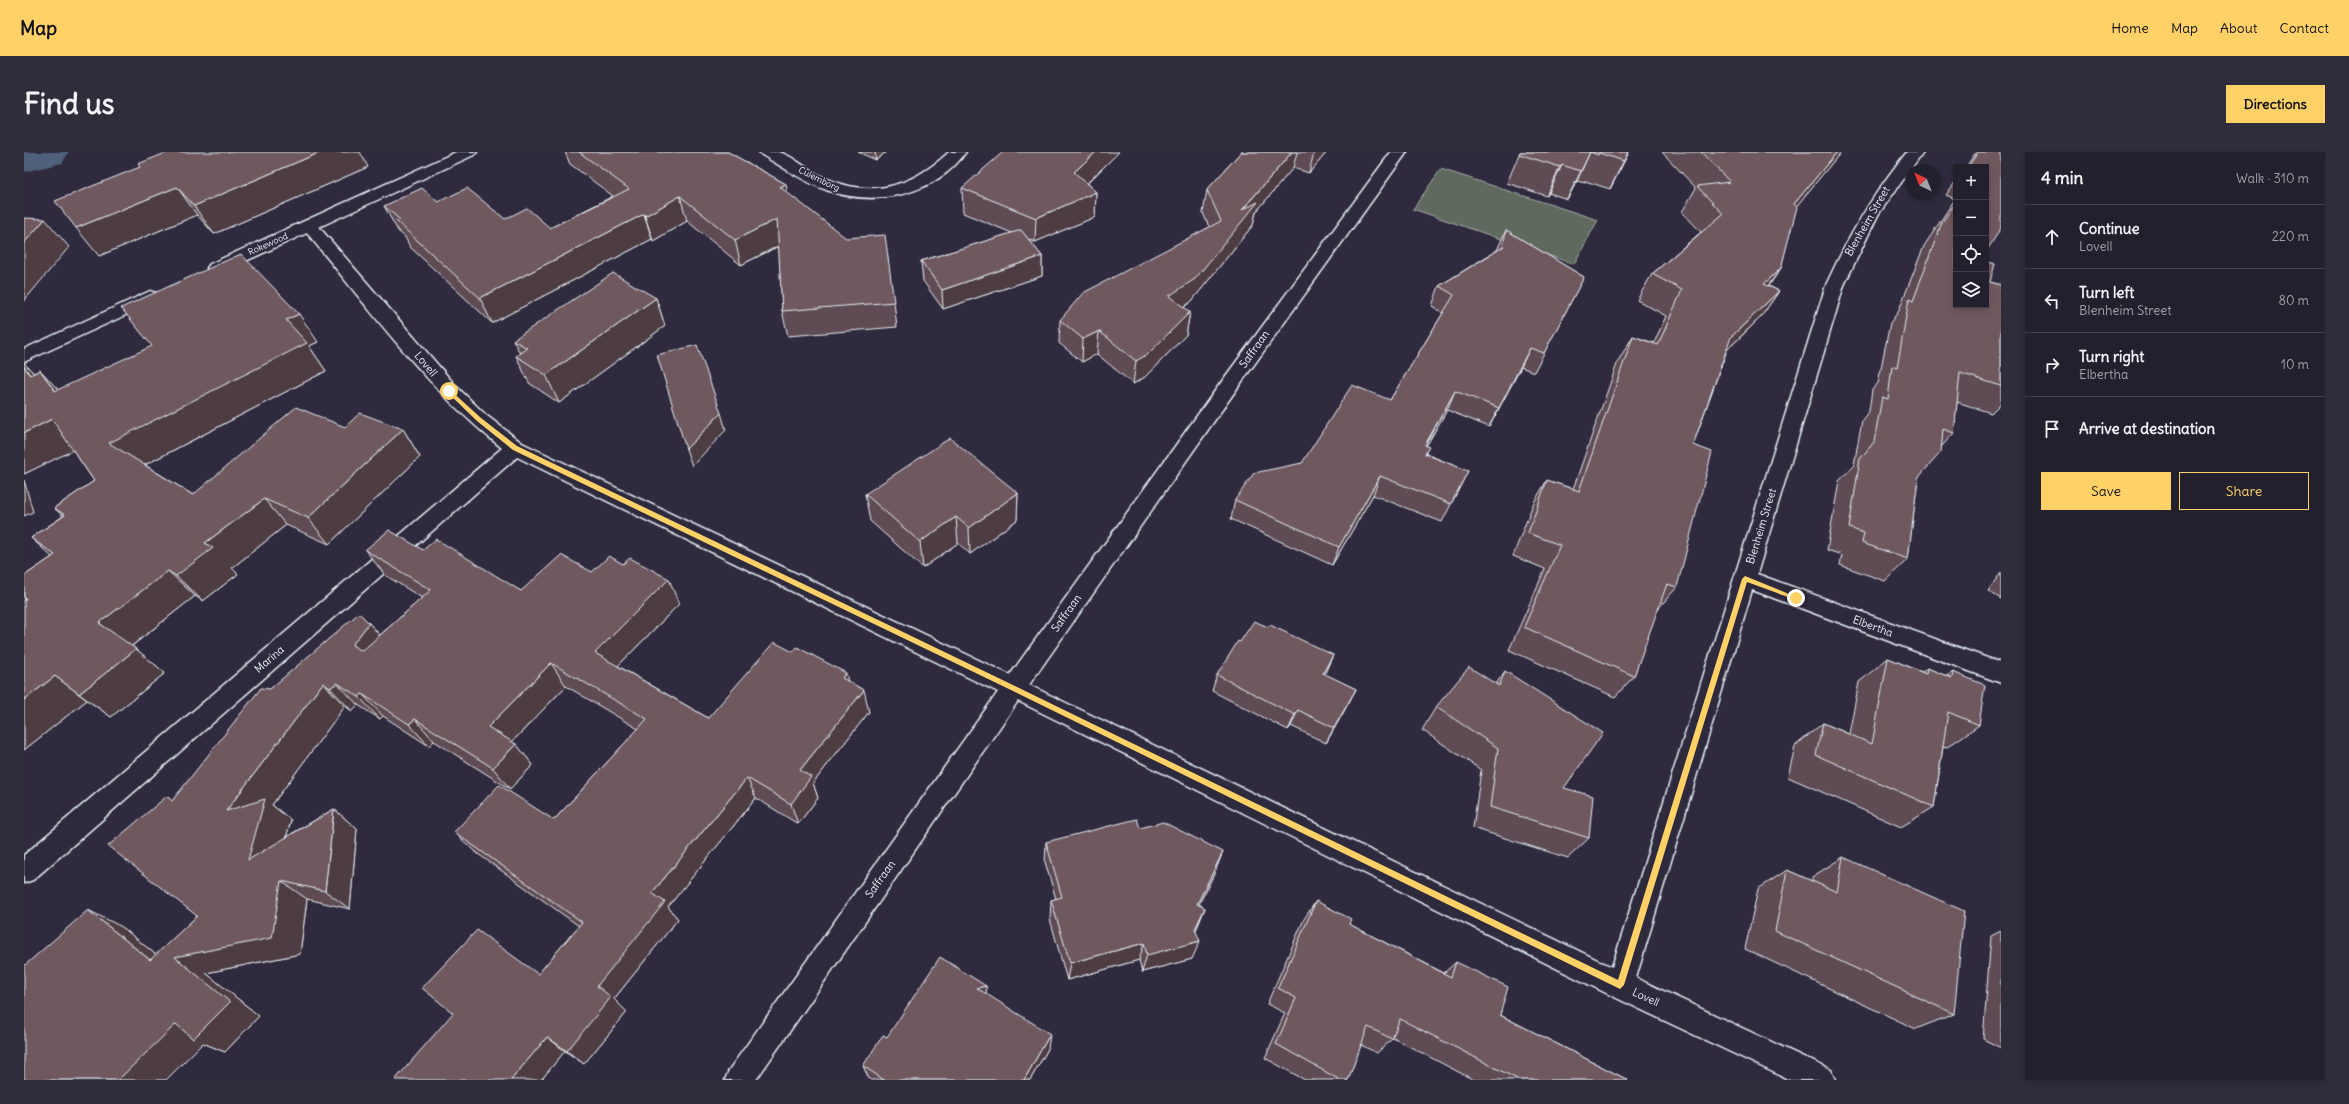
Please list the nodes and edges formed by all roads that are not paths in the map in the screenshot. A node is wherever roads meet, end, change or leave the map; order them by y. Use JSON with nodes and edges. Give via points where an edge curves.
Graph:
{"nodes":[{"id":1,"x":468,"y":152,"type":"edge"},
{"id":2,"x":767,"y":152,"type":"edge"},
{"id":3,"x":958,"y":152,"type":"edge"},
{"id":4,"x":1400,"y":152,"type":"edge"},
{"id":5,"x":1915,"y":152,"type":"edge"},
{"id":6,"x":309,"y":225,"type":"junction"},
{"id":7,"x":200,"y":274,"type":"edge"},
{"id":8,"x":164,"y":291,"type":"edge"},
{"id":9,"x":24,"y":356,"type":"edge"},
{"id":10,"x":515,"y":448,"type":"junction"},
{"id":11,"x":1745,"y":579,"type":"junction"},
{"id":12,"x":2001,"y":673,"type":"edge"},
{"id":13,"x":1013,"y":688,"type":"junction"},
{"id":14,"x":24,"y":871,"type":"edge"},
{"id":15,"x":1620,"y":985,"type":"junction"},
{"id":16,"x":740,"y":1080,"type":"edge"},
{"id":17,"x":1821,"y":1080,"type":"edge"}],
"edges":[{"from":1,"to":6,"type":"street","name":"Rokewood"},
{"from":2,"to":3,"type":"street","name":"Culemborg","via":[[834,188],[866,193],[904,188],[921,182],[932,176]]},
{"from":4,"to":13,"type":"street","name":"Saffraan","via":[[1270,326]]},
{"from":5,"to":11,"type":"street","name":"Blenheim Street","via":[[1888,185],[1852,244],[1835,285]]},
{"from":6,"to":7,"type":"street","name":"Rokewood"},
{"from":6,"to":10,"type":"street","name":"Lovell","via":[[449,391],[479,420]]},
{"from":8,"to":9,"type":"street"},
{"from":10,"to":13,"type":"street","name":"Lovell"},
{"from":10,"to":14,"type":"street","name":"Marina"},
{"from":11,"to":12,"type":"street","name":"Elbertha"},
{"from":11,"to":15,"type":"street","name":"Blenheim Street"},
{"from":13,"to":15,"type":"street","name":"Lovell"},
{"from":13,"to":16,"type":"street","name":"Saffraan"},
{"from":15,"to":17,"type":"street","name":"Lovell"}]}
